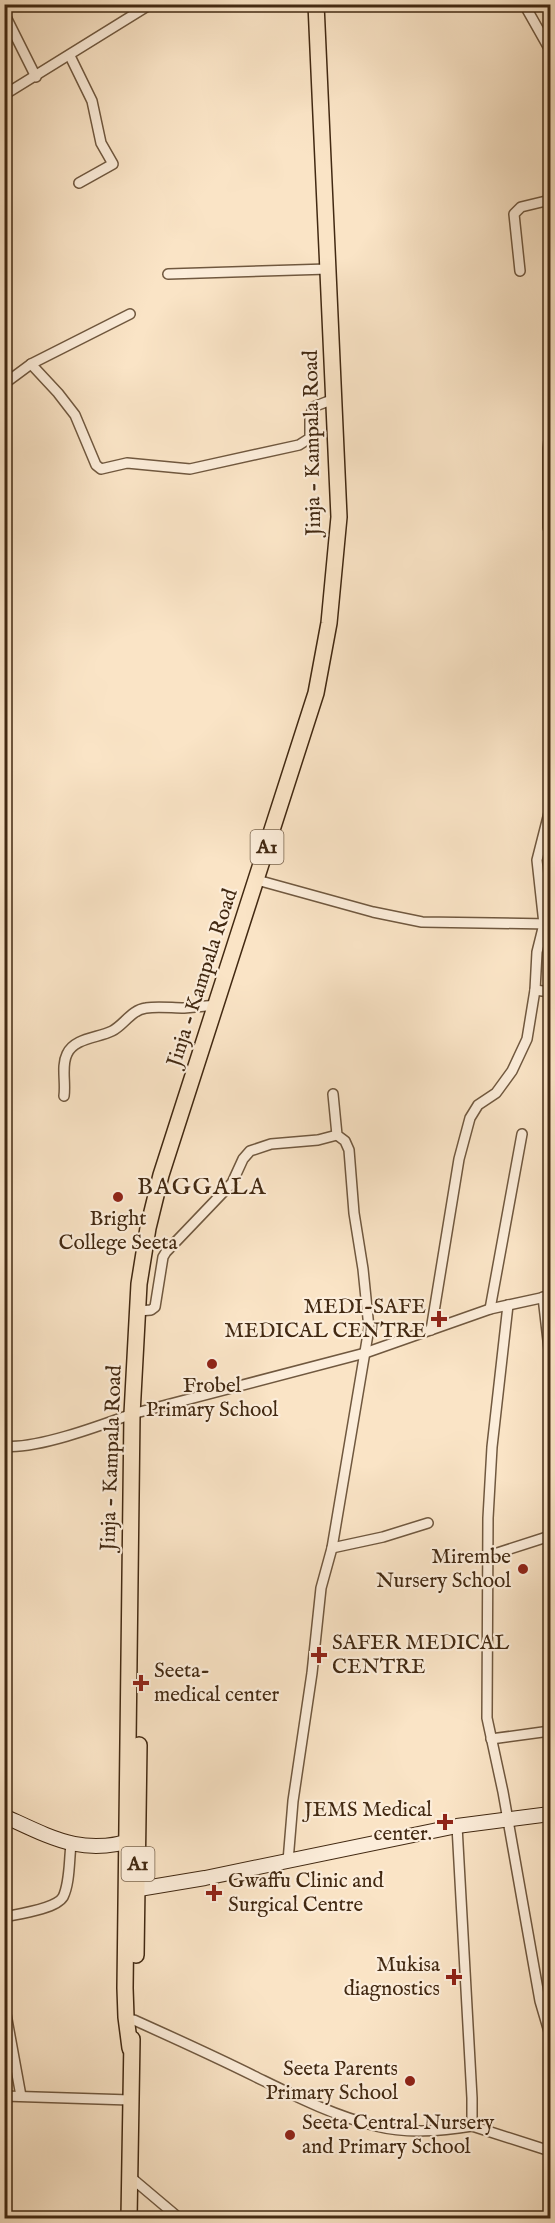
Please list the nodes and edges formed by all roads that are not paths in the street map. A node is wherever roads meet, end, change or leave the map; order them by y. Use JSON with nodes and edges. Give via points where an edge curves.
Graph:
{"nodes":[{"id":1,"x":151,"y":4,"type":"edge"},
{"id":2,"x":316,"y":4,"type":"edge"},
{"id":3,"x":524,"y":4,"type":"edge"},
{"id":4,"x":4,"y":13,"type":"edge"},
{"id":5,"x":550,"y":50,"type":"edge"},
{"id":6,"x":69,"y":56,"type":"junction"},
{"id":7,"x":36,"y":77,"type":"junction"},
{"id":8,"x":4,"y":95,"type":"edge"},
{"id":9,"x":79,"y":183,"type":"dead end"},
{"id":10,"x":550,"y":200,"type":"edge"},
{"id":11,"x":328,"y":269,"type":"junction"},
{"id":12,"x":520,"y":271,"type":"dead end"},
{"id":13,"x":168,"y":274,"type":"dead end"},
{"id":14,"x":130,"y":314,"type":"dead end"},
{"id":15,"x":31,"y":364,"type":"junction"},
{"id":16,"x":4,"y":384,"type":"edge"},
{"id":17,"x":334,"y":399,"type":"junction"},
{"id":18,"x":550,"y":434,"type":"edge"},
{"id":19,"x":549,"y":448,"type":"edge"},
{"id":20,"x":548,"y":528,"type":"dead end"},
{"id":21,"x":550,"y":783,"type":"edge"},
{"id":22,"x":257,"y":880,"type":"junction"},
{"id":23,"x":547,"y":924,"type":"edge"},
{"id":24,"x":535,"y":990,"type":"junction"},
{"id":25,"x":550,"y":992,"type":"edge"},
{"id":26,"x":217,"y":1005,"type":"junction"},
{"id":27,"x":333,"y":1094,"type":"dead end"},
{"id":28,"x":64,"y":1095,"type":"dead end"},
{"id":29,"x":522,"y":1134,"type":"dead end"},
{"id":30,"x":338,"y":1135,"type":"junction"},
{"id":31,"x":547,"y":1296,"type":"edge"},
{"id":32,"x":508,"y":1305,"type":"junction"},
{"id":33,"x":490,"y":1309,"type":"junction"},
{"id":34,"x":138,"y":1311,"type":"junction"},
{"id":35,"x":431,"y":1330,"type":"junction"},
{"id":36,"x":365,"y":1353,"type":"junction"},
{"id":37,"x":550,"y":1358,"type":"edge"},
{"id":38,"x":132,"y":1414,"type":"junction"},
{"id":39,"x":4,"y":1446,"type":"edge"},
{"id":40,"x":428,"y":1523,"type":"dead end"},
{"id":41,"x":550,"y":1536,"type":"edge"},
{"id":42,"x":332,"y":1548,"type":"junction"},
{"id":43,"x":488,"y":1556,"type":"junction"},
{"id":44,"x":550,"y":1731,"type":"edge"},
{"id":45,"x":490,"y":1739,"type":"junction"},
{"id":46,"x":550,"y":1814,"type":"edge"},
{"id":47,"x":4,"y":1816,"type":"edge"},
{"id":48,"x":507,"y":1821,"type":"junction"},
{"id":49,"x":457,"y":1826,"type":"junction"},
{"id":50,"x":133,"y":1840,"type":"junction"},
{"id":51,"x":71,"y":1845,"type":"junction"},
{"id":52,"x":288,"y":1861,"type":"junction"},
{"id":53,"x":133,"y":1891,"type":"junction"},
{"id":54,"x":4,"y":1917,"type":"edge"},
{"id":55,"x":4,"y":2002,"type":"edge"},
{"id":56,"x":134,"y":2020,"type":"junction"},
{"id":57,"x":550,"y":2034,"type":"edge"},
{"id":58,"x":130,"y":2048,"type":"junction"},
{"id":59,"x":4,"y":2096,"type":"edge"},
{"id":60,"x":21,"y":2096,"type":"junction"},
{"id":61,"x":130,"y":2100,"type":"junction"},
{"id":62,"x":471,"y":2126,"type":"junction"},
{"id":63,"x":550,"y":2151,"type":"edge"},
{"id":64,"x":128,"y":2175,"type":"junction"},
{"id":65,"x":129,"y":2218,"type":"edge"},
{"id":66,"x":179,"y":2218,"type":"edge"}],
"edges":[{"from":1,"to":6,"type":"street"},
{"from":2,"to":11,"type":"highway","name":"Jinja - Kampala Road","number":"A1"},
{"from":3,"to":5,"type":"street"},
{"from":4,"to":7,"type":"street"},
{"from":6,"to":7,"type":"street"},
{"from":6,"to":9,"type":"street","via":[[89,94],[101,143],[113,164]]},
{"from":7,"to":8,"type":"street"},
{"from":10,"to":12,"type":"street","via":[[521,207],[514,214]]},
{"from":11,"to":13,"type":"street"},
{"from":11,"to":17,"type":"highway","name":"Jinja - Kampala Road","number":"A1"},
{"from":14,"to":15,"type":"street"},
{"from":15,"to":16,"type":"street"},
{"from":15,"to":17,"type":"street","via":[[75,415],[101,469],[127,463],[190,469],[299,445],[310,438],[313,407]]},
{"from":17,"to":22,"type":"highway","name":"Jinja - Kampala Road","number":"A1","via":[[339,517],[329,623],[316,693]]},
{"from":18,"to":19,"type":"street"},
{"from":19,"to":20,"type":"street"},
{"from":21,"to":23,"type":"street","via":[[550,809],[537,860]]},
{"from":22,"to":23,"type":"street","via":[[422,922]]},
{"from":22,"to":26,"type":"highway","name":"Jinja - Kampala Road","number":"A1"},
{"from":23,"to":24,"type":"street","via":[[537,952]]},
{"from":24,"to":25,"type":"street"},
{"from":24,"to":35,"type":"street","via":[[527,1039],[512,1071],[470,1118],[459,1159]]},
{"from":26,"to":28,"type":"street","via":[[138,1010],[111,1032],[80,1042],[66,1055]]},
{"from":26,"to":34,"type":"highway","name":"Jinja - Kampala Road","number":"A1","via":[[161,1175],[143,1255]]},
{"from":27,"to":30,"type":"street"},
{"from":29,"to":33,"type":"street"},
{"from":30,"to":34,"type":"street","via":[[271,1144],[250,1151],[232,1183],[166,1252],[156,1303],[151,1310]]},
{"from":30,"to":36,"type":"street","via":[[349,1150],[352,1172],[369,1328]]},
{"from":31,"to":32,"type":"street"},
{"from":31,"to":37,"type":"street"},
{"from":32,"to":33,"type":"street"},
{"from":32,"to":43,"type":"street","via":[[492,1447]]},
{"from":33,"to":35,"type":"street"},
{"from":34,"to":38,"type":"highway","name":"Jinja - Kampala Road","number":"A1"},
{"from":35,"to":36,"type":"street"},
{"from":36,"to":38,"type":"street"},
{"from":36,"to":42,"type":"street"},
{"from":38,"to":39,"type":"street","via":[[36,1443]]},
{"from":38,"to":50,"type":"highway","name":"Jinja - Kampala Road","number":"A1","via":[[128,1681]]},
{"from":40,"to":42,"type":"street"},
{"from":41,"to":43,"type":"street"},
{"from":42,"to":52,"type":"street","via":[[321,1588]]},
{"from":43,"to":45,"type":"street"},
{"from":44,"to":45,"type":"street"},
{"from":45,"to":48,"type":"street"},
{"from":46,"to":48,"type":"main road"},
{"from":47,"to":51,"type":"main road"},
{"from":48,"to":49,"type":"main road"},
{"from":48,"to":57,"type":"street","via":[[540,2001]]},
{"from":49,"to":52,"type":"main road"},
{"from":49,"to":62,"type":"street"},
{"from":50,"to":51,"type":"main road","via":[[92,1848]]},
{"from":50,"to":53,"type":"highway","name":"Jinja - Kampala Road","number":"A1"},
{"from":51,"to":54,"type":"street","via":[[66,1886],[59,1901]]},
{"from":52,"to":53,"type":"main road"},
{"from":53,"to":56,"type":"highway","name":"Jinja - Kampala Road","number":"A1"},
{"from":53,"to":58,"type":"highway","name":"Jinja - Kampala Road","number":"A1","via":[[126,2016]]},
{"from":55,"to":60,"type":"street"},
{"from":56,"to":58,"type":"highway","name":"Jinja - Kampala Road","number":"A1"},
{"from":56,"to":62,"type":"street","via":[[304,2100],[377,2127],[412,2131]]},
{"from":58,"to":61,"type":"highway","name":"Jinja - Kampala Road","number":"A1"},
{"from":59,"to":60,"type":"street"},
{"from":60,"to":61,"type":"street"},
{"from":61,"to":64,"type":"highway","name":"Jinja - Kampala Road","number":"A1"},
{"from":62,"to":63,"type":"street"},
{"from":64,"to":65,"type":"highway","name":"Jinja - Kampala Road","number":"A1"},
{"from":64,"to":66,"type":"street"}]}
